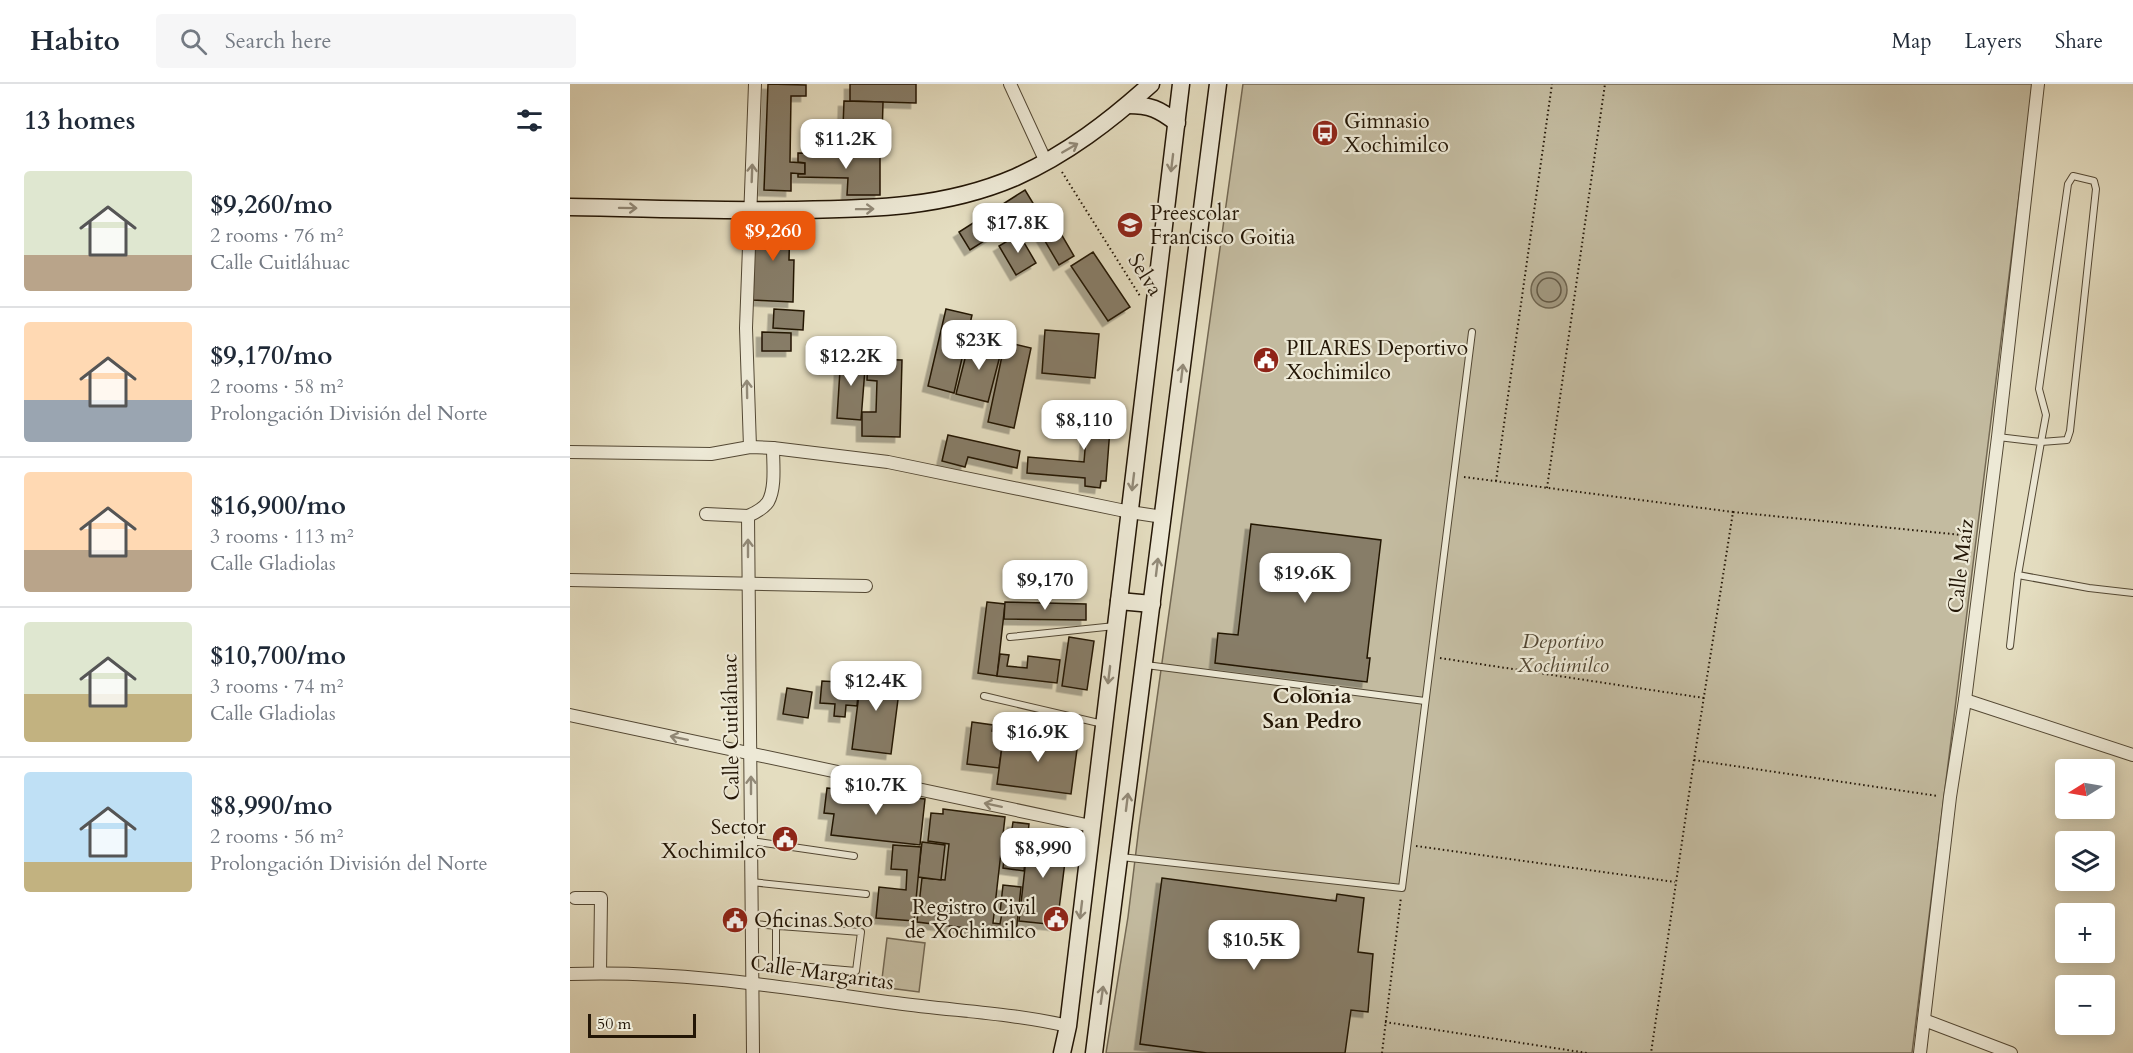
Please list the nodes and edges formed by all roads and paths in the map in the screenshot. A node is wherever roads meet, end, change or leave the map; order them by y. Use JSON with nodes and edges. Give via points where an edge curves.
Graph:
{"nodes":[{"id":1,"x":755,"y":84,"type":"edge"},
{"id":2,"x":1011,"y":84,"type":"edge"},
{"id":3,"x":1150,"y":84,"type":"edge"},
{"id":4,"x":1181,"y":84,"type":"edge"},
{"id":5,"x":1218,"y":84,"type":"edge"},
{"id":6,"x":1552,"y":84,"type":"edge"},
{"id":7,"x":1605,"y":84,"type":"edge"},
{"id":8,"x":2038,"y":84,"type":"edge"},
{"id":9,"x":1128,"y":105,"type":"junction"},
{"id":10,"x":1177,"y":123,"type":"junction"},
{"id":11,"x":1050,"y":160,"type":"junction"},
{"id":12,"x":570,"y":207,"type":"edge"},
{"id":13,"x":751,"y":211,"type":"junction"},
{"id":14,"x":1153,"y":316,"type":"junction"},
{"id":15,"x":1472,"y":332,"type":"dead end"},
{"id":16,"x":1998,"y":437,"type":"junction"},
{"id":17,"x":2041,"y":442,"type":"junction"},
{"id":18,"x":750,"y":447,"type":"junction"},
{"id":19,"x":773,"y":448,"type":"junction"},
{"id":20,"x":570,"y":452,"type":"edge"},
{"id":21,"x":1453,"y":475,"type":"junction"},
{"id":22,"x":1496,"y":481,"type":"junction"},
{"id":23,"x":1547,"y":488,"type":"junction"},
{"id":24,"x":1130,"y":512,"type":"junction"},
{"id":25,"x":1733,"y":512,"type":"junction"},
{"id":26,"x":706,"y":514,"type":"dead end"},
{"id":27,"x":748,"y":516,"type":"junction"},
{"id":28,"x":1163,"y":517,"type":"junction"},
{"id":29,"x":1984,"y":537,"type":"junction"},
{"id":30,"x":2019,"y":575,"type":"junction"},
{"id":31,"x":570,"y":580,"type":"edge"},
{"id":32,"x":748,"y":583,"type":"junction"},
{"id":33,"x":866,"y":586,"type":"dead end"},
{"id":34,"x":2133,"y":593,"type":"edge"},
{"id":35,"x":1119,"y":601,"type":"junction"},
{"id":36,"x":1152,"y":604,"type":"junction"},
{"id":37,"x":1116,"y":626,"type":"junction"},
{"id":38,"x":1010,"y":638,"type":"dead end"},
{"id":39,"x":2010,"y":646,"type":"dead end"},
{"id":40,"x":1431,"y":656,"type":"junction"},
{"id":41,"x":1144,"y":665,"type":"junction"},
{"id":42,"x":984,"y":696,"type":"dead end"},
{"id":43,"x":1704,"y":698,"type":"junction"},
{"id":44,"x":1965,"y":700,"type":"junction"},
{"id":45,"x":1425,"y":701,"type":"junction"},
{"id":46,"x":570,"y":715,"type":"edge"},
{"id":47,"x":1103,"y":724,"type":"junction"},
{"id":48,"x":751,"y":753,"type":"junction"},
{"id":49,"x":2133,"y":755,"type":"edge"},
{"id":50,"x":1694,"y":760,"type":"junction"},
{"id":51,"x":1950,"y":797,"type":"junction"},
{"id":52,"x":1091,"y":826,"type":"junction"},
{"id":53,"x":751,"y":841,"type":"junction"},
{"id":54,"x":1407,"y":845,"type":"junction"},
{"id":55,"x":854,"y":856,"type":"dead end"},
{"id":56,"x":1120,"y":857,"type":"junction"},
{"id":57,"x":750,"y":882,"type":"junction"},
{"id":58,"x":1676,"y":882,"type":"junction"},
{"id":59,"x":1402,"y":888,"type":"junction"},
{"id":60,"x":866,"y":894,"type":"dead end"},
{"id":61,"x":575,"y":898,"type":"dead end"},
{"id":62,"x":751,"y":924,"type":"junction"},
{"id":63,"x":776,"y":926,"type":"junction"},
{"id":64,"x":600,"y":973,"type":"junction"},
{"id":65,"x":570,"y":974,"type":"edge"},
{"id":66,"x":753,"y":982,"type":"junction"},
{"id":67,"x":1924,"y":1020,"type":"junction"},
{"id":68,"x":1385,"y":1022,"type":"junction"},
{"id":69,"x":1068,"y":1026,"type":"junction"},
{"id":70,"x":753,"y":1053,"type":"edge"},
{"id":71,"x":1062,"y":1053,"type":"edge"},
{"id":72,"x":1094,"y":1053,"type":"edge"},
{"id":73,"x":1382,"y":1053,"type":"edge"},
{"id":74,"x":1587,"y":1053,"type":"edge"},
{"id":75,"x":1651,"y":1053,"type":"edge"},
{"id":76,"x":1920,"y":1053,"type":"edge"},
{"id":77,"x":2012,"y":1053,"type":"edge"}],
"edges":[{"from":13,"to":1,"type":"street","one_way":true},
{"from":2,"to":11,"type":"street"},
{"from":3,"to":9,"type":"main road"},
{"from":4,"to":10,"type":"main road"},
{"from":28,"to":5,"type":"main road","one_way":true},
{"from":6,"to":22,"type":"path"},
{"from":7,"to":23,"type":"path"},
{"from":8,"to":16,"type":"street","name":"Calle Maíz"},
{"from":9,"to":10,"type":"main road","via":[[1148,105]]},
{"from":11,"to":9,"type":"main road","one_way":true,"via":[[1078,144]]},
{"from":10,"to":14,"type":"main road","one_way":true},
{"from":13,"to":11,"type":"main road","one_way":true,"via":[[875,209],[917,204],[988,187]]},
{"from":11,"to":14,"type":"path","name":"Selva"},
{"from":12,"to":13,"type":"main road","one_way":true},
{"from":18,"to":13,"type":"street","one_way":true,"via":[[746,328]]},
{"from":14,"to":24,"type":"main road","one_way":true},
{"from":15,"to":21,"type":"lane"},
{"from":16,"to":17,"type":"lane"},
{"from":16,"to":29,"type":"street","name":"Calle Maíz"},
{"from":17,"to":17,"type":"lane","via":[[2046,415],[2039,389],[2068,184],[2073,176],[2094,181],[2096,189],[2070,431],[2067,440]]},
{"from":17,"to":30,"type":"lane"},
{"from":18,"to":19,"type":"street"},
{"from":18,"to":20,"type":"street","via":[[711,454]]},
{"from":19,"to":24,"type":"street","via":[[888,462]]},
{"from":19,"to":27,"type":"street","via":[[768,501]]},
{"from":21,"to":22,"type":"path"},
{"from":21,"to":40,"type":"lane"},
{"from":22,"to":23,"type":"path"},
{"from":23,"to":25,"type":"path"},
{"from":24,"to":28,"type":"street"},
{"from":24,"to":35,"type":"main road"},
{"from":25,"to":29,"type":"path"},
{"from":25,"to":43,"type":"path"},
{"from":26,"to":27,"type":"street"},
{"from":32,"to":27,"type":"street","name":"Calle Cuitláhuac","one_way":true},
{"from":36,"to":28,"type":"main road","one_way":true},
{"from":29,"to":44,"type":"street","name":"Calle Maíz"},
{"from":30,"to":34,"type":"lane"},
{"from":30,"to":39,"type":"lane"},
{"from":31,"to":32,"type":"street"},
{"from":32,"to":33,"type":"street"},
{"from":32,"to":48,"type":"street","name":"Calle Cuitláhuac"},
{"from":35,"to":36,"type":"main road"},
{"from":35,"to":37,"type":"main road"},
{"from":36,"to":41,"type":"main road"},
{"from":37,"to":38,"type":"lane"},
{"from":37,"to":47,"type":"main road","one_way":true},
{"from":40,"to":43,"type":"path"},
{"from":40,"to":45,"type":"lane"},
{"from":41,"to":45,"type":"lane"},
{"from":56,"to":41,"type":"main road","one_way":true},
{"from":42,"to":47,"type":"lane"},
{"from":43,"to":50,"type":"path"},
{"from":44,"to":49,"type":"street"},
{"from":44,"to":51,"type":"street","name":"Calle Maíz"},
{"from":45,"to":54,"type":"lane"},
{"from":48,"to":46,"type":"street","one_way":true},
{"from":47,"to":52,"type":"main road"},
{"from":52,"to":48,"type":"street","one_way":true},
{"from":53,"to":48,"type":"street","name":"Calle Cuitláhuac","one_way":true},
{"from":50,"to":51,"type":"path"},
{"from":50,"to":58,"type":"path"},
{"from":51,"to":67,"type":"street","name":"Calle Maíz"},
{"from":52,"to":69,"type":"main road","one_way":true},
{"from":53,"to":55,"type":"lane"},
{"from":53,"to":57,"type":"street","name":"Calle Cuitláhuac"},
{"from":54,"to":58,"type":"path"},
{"from":54,"to":59,"type":"lane"},
{"from":56,"to":59,"type":"lane"},
{"from":72,"to":56,"type":"main road","one_way":true},
{"from":57,"to":60,"type":"lane"},
{"from":57,"to":62,"type":"street","name":"Calle Cuitláhuac"},
{"from":58,"to":75,"type":"path"},
{"from":59,"to":68,"type":"path"},
{"from":61,"to":64,"type":"street","via":[[601,898]]},
{"from":62,"to":63,"type":"lane"},
{"from":62,"to":66,"type":"street","name":"Calle Cuitláhuac"},
{"from":63,"to":63,"type":"lane","via":[[861,932],[856,971],[776,964]]},
{"from":64,"to":65,"type":"street","name":"Calle Margaritas"},
{"from":64,"to":66,"type":"street","name":"Calle Margaritas"},
{"from":66,"to":69,"type":"street","name":"Calle Margaritas"},
{"from":66,"to":70,"type":"street","name":"Calle Cuitláhuac"},
{"from":67,"to":76,"type":"street","name":"Calle Maíz"},
{"from":67,"to":77,"type":"street"},
{"from":68,"to":73,"type":"path"},
{"from":68,"to":74,"type":"path"},
{"from":69,"to":71,"type":"main road"}]}
